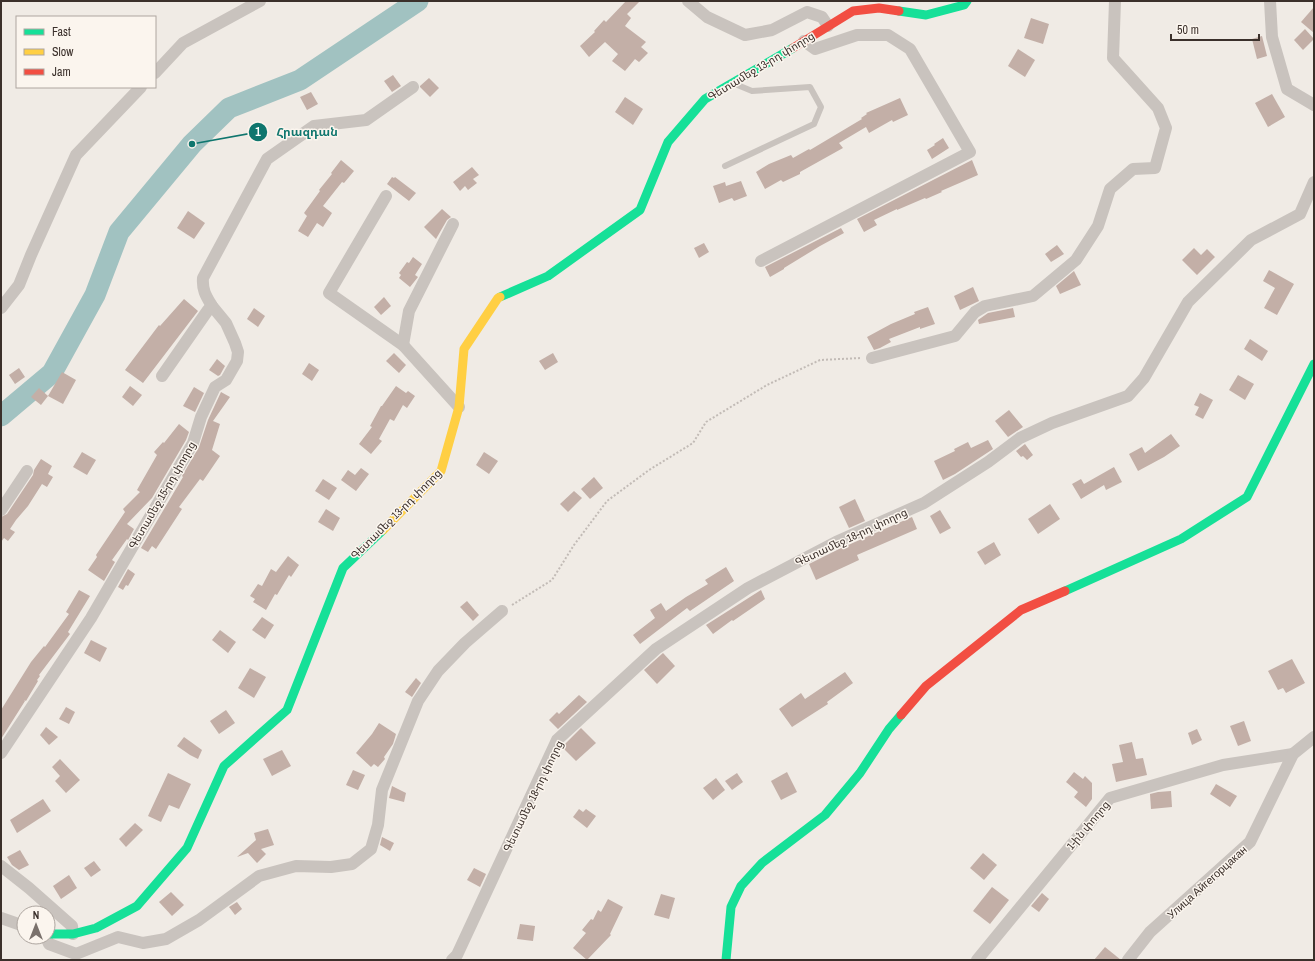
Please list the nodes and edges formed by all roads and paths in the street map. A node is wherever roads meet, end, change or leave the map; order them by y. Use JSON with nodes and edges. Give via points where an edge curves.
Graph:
{"nodes":[{"id":1,"x":260,"y":1,"type":"edge"},
{"id":2,"x":688,"y":1,"type":"edge"},
{"id":3,"x":968,"y":1,"type":"edge"},
{"id":4,"x":1115,"y":1,"type":"edge"},
{"id":5,"x":1270,"y":1,"type":"edge"},
{"id":6,"x":828,"y":26,"type":"junction"},
{"id":7,"x":804,"y":41,"type":"junction"},
{"id":8,"x":156,"y":72,"type":"edge"},
{"id":9,"x":732,"y":83,"type":"junction"},
{"id":10,"x":413,"y":87,"type":"dead end"},
{"id":11,"x":140,"y":88,"type":"edge"},
{"id":12,"x":1314,"y":106,"type":"edge"},
{"id":13,"x":726,"y":166,"type":"dead end"},
{"id":14,"x":1314,"y":182,"type":"edge"},
{"id":15,"x":386,"y":196,"type":"dead end"},
{"id":16,"x":453,"y":224,"type":"dead end"},
{"id":17,"x":761,"y":261,"type":"dead end"},
{"id":18,"x":212,"y":306,"type":"junction"},
{"id":19,"x":1,"y":308,"type":"edge"},
{"id":20,"x":403,"y":345,"type":"junction"},
{"id":21,"x":872,"y":358,"type":"joint"},
{"id":22,"x":1314,"y":364,"type":"edge"},
{"id":23,"x":162,"y":376,"type":"dead end"},
{"id":24,"x":459,"y":407,"type":"junction"},
{"id":25,"x":27,"y":471,"type":"dead end"},
{"id":26,"x":1,"y":510,"type":"edge"},
{"id":27,"x":502,"y":611,"type":"joint"},
{"id":28,"x":1314,"y":737,"type":"edge"},
{"id":29,"x":1,"y":753,"type":"edge"},
{"id":30,"x":1293,"y":754,"type":"junction"},
{"id":31,"x":1,"y":866,"type":"edge"},
{"id":32,"x":1,"y":918,"type":"edge"},
{"id":33,"x":16,"y":923,"type":"edge"},
{"id":34,"x":56,"y":934,"type":"edge"},
{"id":35,"x":73,"y":934,"type":"junction"},
{"id":36,"x":52,"y":945,"type":"edge"},
{"id":37,"x":452,"y":960,"type":"edge"},
{"id":38,"x":726,"y":960,"type":"edge"},
{"id":39,"x":977,"y":960,"type":"edge"},
{"id":40,"x":1128,"y":960,"type":"edge"}],
"edges":[{"from":1,"to":8,"type":"street","via":[[183,43]]},
{"from":2,"to":6,"type":"street","via":[[707,17],[745,34],[772,30],[807,12],[822,17]]},
{"from":3,"to":6,"type":"street","name":"Գետամեջ 13-րդ փողոց","via":[[964,5],[926,15],[879,8],[853,11]]},
{"from":4,"to":21,"type":"street","via":[[1113,58],[1158,108],[1166,128],[1155,168],[1133,169],[1110,189],[1098,226],[1076,260],[1033,296],[985,306],[974,312],[956,336]]},
{"from":5,"to":12,"type":"street","via":[[1272,37],[1287,89]]},
{"from":6,"to":7,"type":"street","name":"Գետամեջ 13-րդ փողոց"},
{"from":7,"to":9,"type":"street","name":"Գետամեջ 13-րդ փողոց"},
{"from":7,"to":17,"type":"street","via":[[815,49],[856,34],[888,34],[910,49],[970,152]]},
{"from":9,"to":13,"type":"lane","via":[[752,91],[810,87],[821,107],[814,124]]},
{"from":9,"to":24,"type":"street","name":"Գետամեջ 13-րդ փողոց","via":[[705,99],[668,142],[640,210],[548,276],[498,298],[464,349]]},
{"from":10,"to":18,"type":"street","name":"Գետամեջ 15-րդ փողոց","via":[[366,120],[314,126],[267,159],[203,278],[204,292]]},
{"from":11,"to":19,"type":"street","via":[[76,155],[19,285]]},
{"from":14,"to":37,"type":"street","name":"Գետամեջ 18-րդ փողոց","via":[[1300,214],[1251,240],[1188,302],[1144,378],[1128,396],[1052,423],[1020,438],[924,504],[836,542],[748,588],[656,648],[557,740],[458,955]]},
{"from":15,"to":20,"type":"street","via":[[328,293]]},
{"from":16,"to":20,"type":"street","via":[[409,311]]},
{"from":18,"to":23,"type":"street"},
{"from":18,"to":29,"type":"street","name":"Գետամեջ 15-րդ փողոց","via":[[226,323],[238,352],[237,361],[226,380],[216,387],[201,417],[193,443],[91,618]]},
{"from":20,"to":24,"type":"street"},
{"from":21,"to":27,"type":"path","via":[[820,360],[767,385],[706,422],[693,442],[607,500],[552,580]]},
{"from":22,"to":38,"type":"street","via":[[1247,497],[1181,539],[1021,610],[926,686],[889,729],[860,773],[826,816],[762,863],[741,886],[731,907]]},
{"from":24,"to":35,"type":"street","name":"Գետամեջ 13-րդ փողոց","via":[[441,471],[343,568],[287,710],[224,766],[186,848],[137,906],[96,928]]},
{"from":25,"to":26,"type":"street"},
{"from":27,"to":36,"type":"street","via":[[438,671],[418,701],[382,790],[378,825],[371,849],[352,864],[331,867],[296,866],[259,876],[198,920],[166,939],[143,943],[118,937],[76,954]]},
{"from":28,"to":30,"type":"street","name":"Улица Айгегорцакан"},
{"from":30,"to":39,"type":"street","name":"1-ին փողոց","via":[[1223,765],[1110,798]]},
{"from":30,"to":40,"type":"street","name":"Улица Айгегорцакан","via":[[1250,842],[1150,932]]},
{"from":31,"to":35,"type":"street","via":[[72,926]]},
{"from":32,"to":33,"type":"street"},
{"from":34,"to":35,"type":"street","name":"Գետամեջ 13-րդ փողոց"}]}
